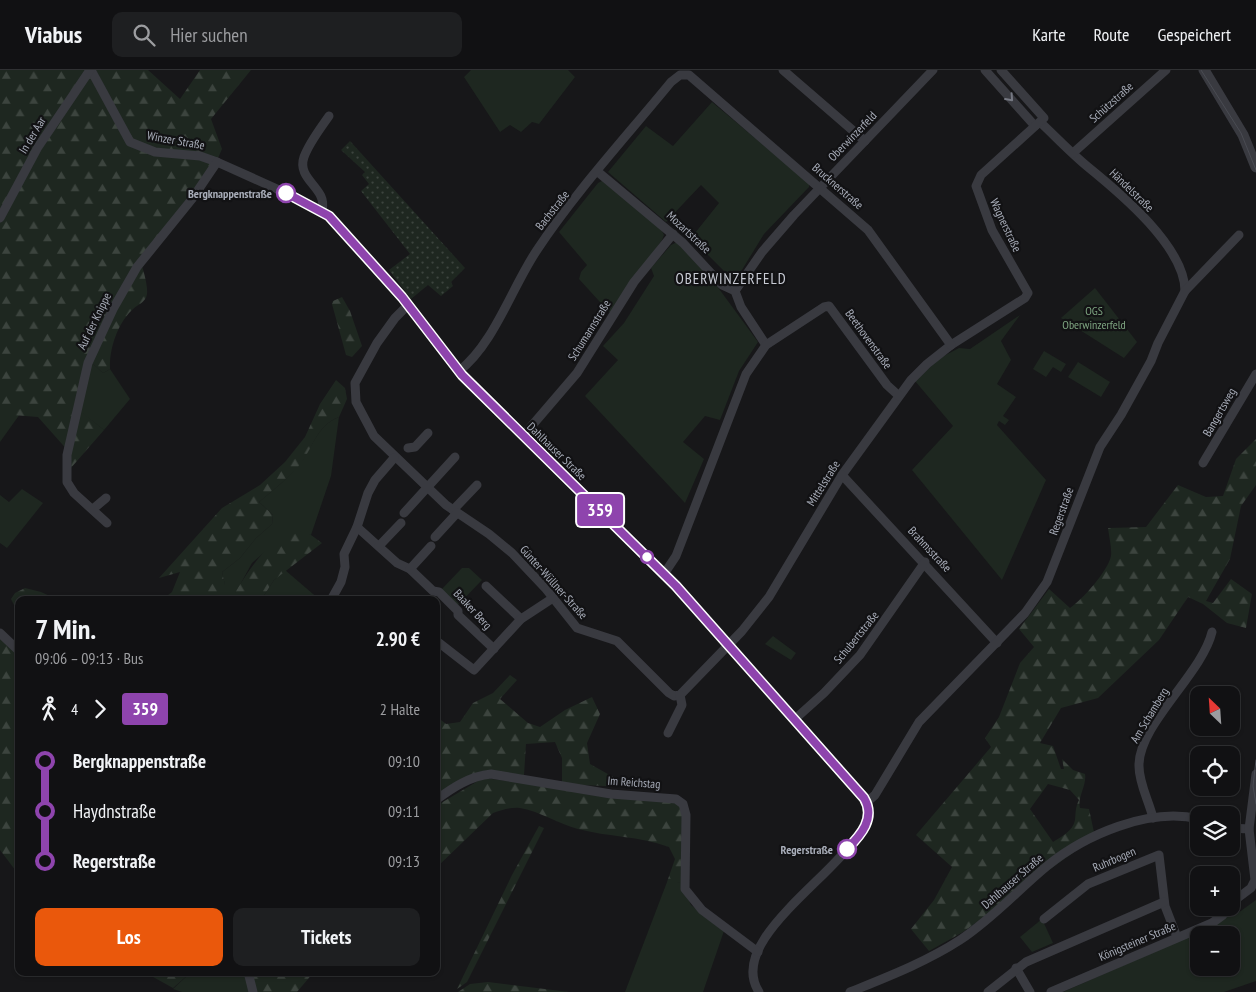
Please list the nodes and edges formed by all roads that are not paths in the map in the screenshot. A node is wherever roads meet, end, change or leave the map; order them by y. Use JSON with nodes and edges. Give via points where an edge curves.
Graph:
{"nodes":[{"id":1,"x":91,"y":70,"type":"edge"},
{"id":2,"x":783,"y":70,"type":"edge"},
{"id":3,"x":933,"y":70,"type":"edge"},
{"id":4,"x":985,"y":70,"type":"edge"},
{"id":5,"x":1001,"y":70,"type":"edge"},
{"id":6,"x":1166,"y":70,"type":"edge"},
{"id":7,"x":1204,"y":70,"type":"edge"},
{"id":8,"x":680,"y":75,"type":"joint"},
{"id":9,"x":328,"y":116,"type":"dead end"},
{"id":10,"x":1038,"y":124,"type":"junction"},
{"id":11,"x":865,"y":141,"type":"junction"},
{"id":12,"x":1073,"y":153,"type":"junction"},
{"id":13,"x":214,"y":161,"type":"junction"},
{"id":14,"x":1256,"y":167,"type":"edge"},
{"id":15,"x":598,"y":172,"type":"junction"},
{"id":16,"x":821,"y":187,"type":"junction"},
{"id":17,"x":322,"y":210,"type":"junction"},
{"id":18,"x":0,"y":218,"type":"edge"},
{"id":19,"x":673,"y":234,"type":"junction"},
{"id":20,"x":1239,"y":235,"type":"dead end"},
{"id":21,"x":735,"y":291,"type":"junction"},
{"id":22,"x":1185,"y":291,"type":"junction"},
{"id":23,"x":408,"y":305,"type":"junction"},
{"id":24,"x":766,"y":345,"type":"junction"},
{"id":25,"x":951,"y":345,"type":"junction"},
{"id":26,"x":459,"y":371,"type":"junction"},
{"id":27,"x":1256,"y":374,"type":"edge"},
{"id":28,"x":899,"y":396,"type":"junction"},
{"id":29,"x":428,"y":432,"type":"dead end"},
{"id":30,"x":523,"y":436,"type":"junction"},
{"id":31,"x":408,"y":448,"type":"dead end"},
{"id":32,"x":455,"y":457,"type":"dead end"},
{"id":33,"x":394,"y":458,"type":"junction"},
{"id":34,"x":1203,"y":463,"type":"dead end"},
{"id":35,"x":842,"y":475,"type":"junction"},
{"id":36,"x":477,"y":485,"type":"dead end"},
{"id":37,"x":426,"y":488,"type":"junction"},
{"id":38,"x":106,"y":498,"type":"dead end"},
{"id":39,"x":93,"y":510,"type":"junction"},
{"id":40,"x":455,"y":512,"type":"junction"},
{"id":41,"x":107,"y":523,"type":"dead end"},
{"id":42,"x":357,"y":527,"type":"junction"},
{"id":43,"x":379,"y":546,"type":"junction"},
{"id":44,"x":925,"y":562,"type":"junction"},
{"id":45,"x":410,"y":569,"type":"junction"},
{"id":46,"x":664,"y":574,"type":"junction"},
{"id":47,"x":486,"y":586,"type":"dead end"},
{"id":48,"x":334,"y":596,"type":"edge"},
{"id":49,"x":553,"y":598,"type":"junction"},
{"id":50,"x":520,"y":620,"type":"junction"},
{"id":51,"x":1212,"y":632,"type":"dead end"},
{"id":52,"x":0,"y":633,"type":"edge"},
{"id":53,"x":997,"y":643,"type":"junction"},
{"id":54,"x":440,"y":644,"type":"edge"},
{"id":55,"x":729,"y":644,"type":"junction"},
{"id":56,"x":15,"y":647,"type":"edge"},
{"id":57,"x":494,"y":649,"type":"junction"},
{"id":58,"x":680,"y":695,"type":"junction"},
{"id":59,"x":795,"y":719,"type":"junction"},
{"id":60,"x":668,"y":733,"type":"dead end"},
{"id":61,"x":1256,"y":774,"type":"edge"},
{"id":62,"x":440,"y":797,"type":"edge"},
{"id":63,"x":866,"y":802,"type":"junction"},
{"id":64,"x":1153,"y":818,"type":"junction"},
{"id":65,"x":1190,"y":818,"type":"edge"},
{"id":66,"x":1240,"y":828,"type":"edge"},
{"id":67,"x":1249,"y":829,"type":"junction"},
{"id":68,"x":1255,"y":880,"type":"edge"},
{"id":69,"x":1240,"y":896,"type":"edge"},
{"id":70,"x":1164,"y":902,"type":"junction"},
{"id":71,"x":1221,"y":916,"type":"edge"},
{"id":72,"x":1044,"y":919,"type":"dead end"},
{"id":73,"x":1177,"y":937,"type":"junction"},
{"id":74,"x":758,"y":952,"type":"junction"},
{"id":75,"x":1016,"y":968,"type":"junction"},
{"id":76,"x":249,"y":976,"type":"edge"},
{"id":77,"x":755,"y":991,"type":"edge"},
{"id":78,"x":253,"y":992,"type":"edge"},
{"id":79,"x":850,"y":992,"type":"edge"},
{"id":80,"x":988,"y":992,"type":"edge"},
{"id":81,"x":1030,"y":992,"type":"edge"},
{"id":82,"x":1051,"y":992,"type":"edge"}],
"edges":[{"from":1,"to":13,"type":"street","name":"Winzer Straße","via":[[130,142],[155,152],[200,156]]},
{"from":1,"to":18,"type":"street","name":"In der Aar","via":[[38,147]]},
{"from":2,"to":11,"type":"street"},
{"from":3,"to":11,"type":"street","name":"Oberwinzerfeld"},
{"from":4,"to":10,"type":"street","name":"Händelstraße","one_way":true},
{"from":5,"to":10,"type":"street","name":"Händelstraße","via":[[1044,118]]},
{"from":6,"to":12,"type":"street","name":"Schützstraße"},
{"from":7,"to":14,"type":"street","via":[[1245,138]]},
{"from":8,"to":15,"type":"street","name":"Bachstraße"},
{"from":8,"to":16,"type":"street","name":"Brucknerstraße","via":[[695,78]]},
{"from":9,"to":17,"type":"street","via":[[303,161],[305,175],[322,196]]},
{"from":10,"to":12,"type":"street","name":"Händelstraße"},
{"from":10,"to":25,"type":"street","name":"Wagnerstraße","via":[[976,182],[992,230],[1028,294]]},
{"from":11,"to":16,"type":"street","name":"Oberwinzerfeld"},
{"from":12,"to":22,"type":"street","name":"Händelstraße","via":[[1120,191],[1147,220],[1178,265]]},
{"from":13,"to":17,"type":"street","name":"Dahlhauser Straße"},
{"from":13,"to":39,"type":"street","name":"Auf der Knippe","via":[[192,199],[137,267],[112,309],[88,363],[66,470],[69,487]]},
{"from":15,"to":19,"type":"street","name":"Mozartstraße"},
{"from":15,"to":26,"type":"street","name":"Bachstraße","via":[[546,237],[488,337]]},
{"from":16,"to":21,"type":"street","name":"Oberwinzerfeld","via":[[766,248]]},
{"from":16,"to":25,"type":"street","name":"Brucknerstraße","via":[[875,237]]},
{"from":17,"to":23,"type":"street","name":"Dahlhauser Straße"},
{"from":19,"to":21,"type":"street","name":"Mozartstraße","via":[[722,285]]},
{"from":19,"to":30,"type":"street","name":"Schumannstraße","via":[[634,282],[577,373]]},
{"from":20,"to":22,"type":"street","name":"Regerstraße"},
{"from":21,"to":24,"type":"street","via":[[740,307]]},
{"from":22,"to":53,"type":"street","name":"Regerstraße","via":[[1151,361],[1100,447],[1047,582],[1026,614]]},
{"from":23,"to":26,"type":"street","name":"Dahlhauser Straße"},
{"from":23,"to":33,"type":"street","name":"Günter-Wüllner-Straße","via":[[378,343],[357,377],[355,388],[356,402],[366,422]]},
{"from":24,"to":28,"type":"street","name":"Beethovenstraße","via":[[824,306],[829,306]]},
{"from":24,"to":46,"type":"street","via":[[744,379],[676,556]]},
{"from":25,"to":28,"type":"street","name":"Mittelstraße","via":[[927,364]]},
{"from":26,"to":30,"type":"street","name":"Dahlhauser Straße"},
{"from":27,"to":34,"type":"street","name":"Bangertsweg"},
{"from":28,"to":35,"type":"street","name":"Mittelstraße"},
{"from":29,"to":31,"type":"street","via":[[415,447]]},
{"from":30,"to":46,"type":"street","name":"Dahlhauser Straße"},
{"from":32,"to":37,"type":"street"},
{"from":33,"to":37,"type":"street","name":"Günter-Wüllner-Straße"},
{"from":33,"to":42,"type":"street","via":[[372,485]]},
{"from":35,"to":44,"type":"street","name":"Brahmsstraße"},
{"from":35,"to":55,"type":"street","name":"Mittelstraße","via":[[773,592]]},
{"from":36,"to":40,"type":"street"},
{"from":37,"to":40,"type":"street","name":"Günter-Wüllner-Straße"},
{"from":37,"to":43,"type":"street"},
{"from":38,"to":39,"type":"street"},
{"from":39,"to":41,"type":"street","name":"Auf der Knippe"},
{"from":40,"to":45,"type":"street"},
{"from":40,"to":49,"type":"street","name":"Günter-Wüllner-Straße","via":[[512,553]]},
{"from":42,"to":43,"type":"street","name":"Baaker Berg"},
{"from":42,"to":48,"type":"street","via":[[344,554],[346,567]]},
{"from":43,"to":45,"type":"street","name":"Baaker Berg","via":[[397,563]]},
{"from":44,"to":53,"type":"street","name":"Brahmsstraße"},
{"from":44,"to":59,"type":"street","name":"Schubertstraße","via":[[860,655]]},
{"from":45,"to":57,"type":"street","name":"Baaker Berg","via":[[433,591],[442,595]]},
{"from":46,"to":55,"type":"street","name":"Dahlhauser Straße"},
{"from":47,"to":50,"type":"street","name":"Baaker Berg"},
{"from":49,"to":50,"type":"street","name":"Baaker Berg"},
{"from":49,"to":58,"type":"street","name":"Günter-Wüllner-Straße","via":[[577,628],[617,641],[669,692],[674,696]]},
{"from":50,"to":57,"type":"street","name":"Baaker Berg"},
{"from":51,"to":64,"type":"street","name":"Am Schamberg","via":[[1209,646],[1175,694],[1141,752],[1139,773]]},
{"from":52,"to":56,"type":"street"},
{"from":53,"to":63,"type":"street","name":"Regerstraße","via":[[918,722],[875,795]]},
{"from":54,"to":57,"type":"street","name":"Baaker Berg","via":[[474,670]]},
{"from":55,"to":58,"type":"street"},
{"from":55,"to":59,"type":"street","name":"Dahlhauser Straße"},
{"from":58,"to":60,"type":"street","via":[[682,706]]},
{"from":59,"to":63,"type":"street","name":"Dahlhauser Straße"},
{"from":61,"to":67,"type":"street"},
{"from":62,"to":74,"type":"street","name":"Im Reichstag","via":[[465,781],[491,774],[611,794],[676,799],[683,804],[686,815],[686,889],[702,910]]},
{"from":63,"to":74,"type":"street","via":[[869,816],[859,836],[777,921]]},
{"from":64,"to":65,"type":"street","name":"Dahlhauser Straße"},
{"from":64,"to":79,"type":"street","name":"Dahlhauser Straße","via":[[1080,844],[1048,866],[961,939],[926,959]]},
{"from":66,"to":67,"type":"street"},
{"from":67,"to":68,"type":"street"},
{"from":68,"to":69,"type":"street"},
{"from":70,"to":72,"type":"street","name":"Ruhrbogen","via":[[1159,855],[1088,884]]},
{"from":70,"to":73,"type":"street","name":"Ruhrbogen"},
{"from":70,"to":75,"type":"street"},
{"from":71,"to":73,"type":"street","name":"Königsteiner Straße"},
{"from":73,"to":82,"type":"street","name":"Königsteiner Straße"},
{"from":74,"to":77,"type":"street","via":[[754,971]]},
{"from":75,"to":80,"type":"street"},
{"from":75,"to":81,"type":"street"},
{"from":76,"to":78,"type":"street"}]}
